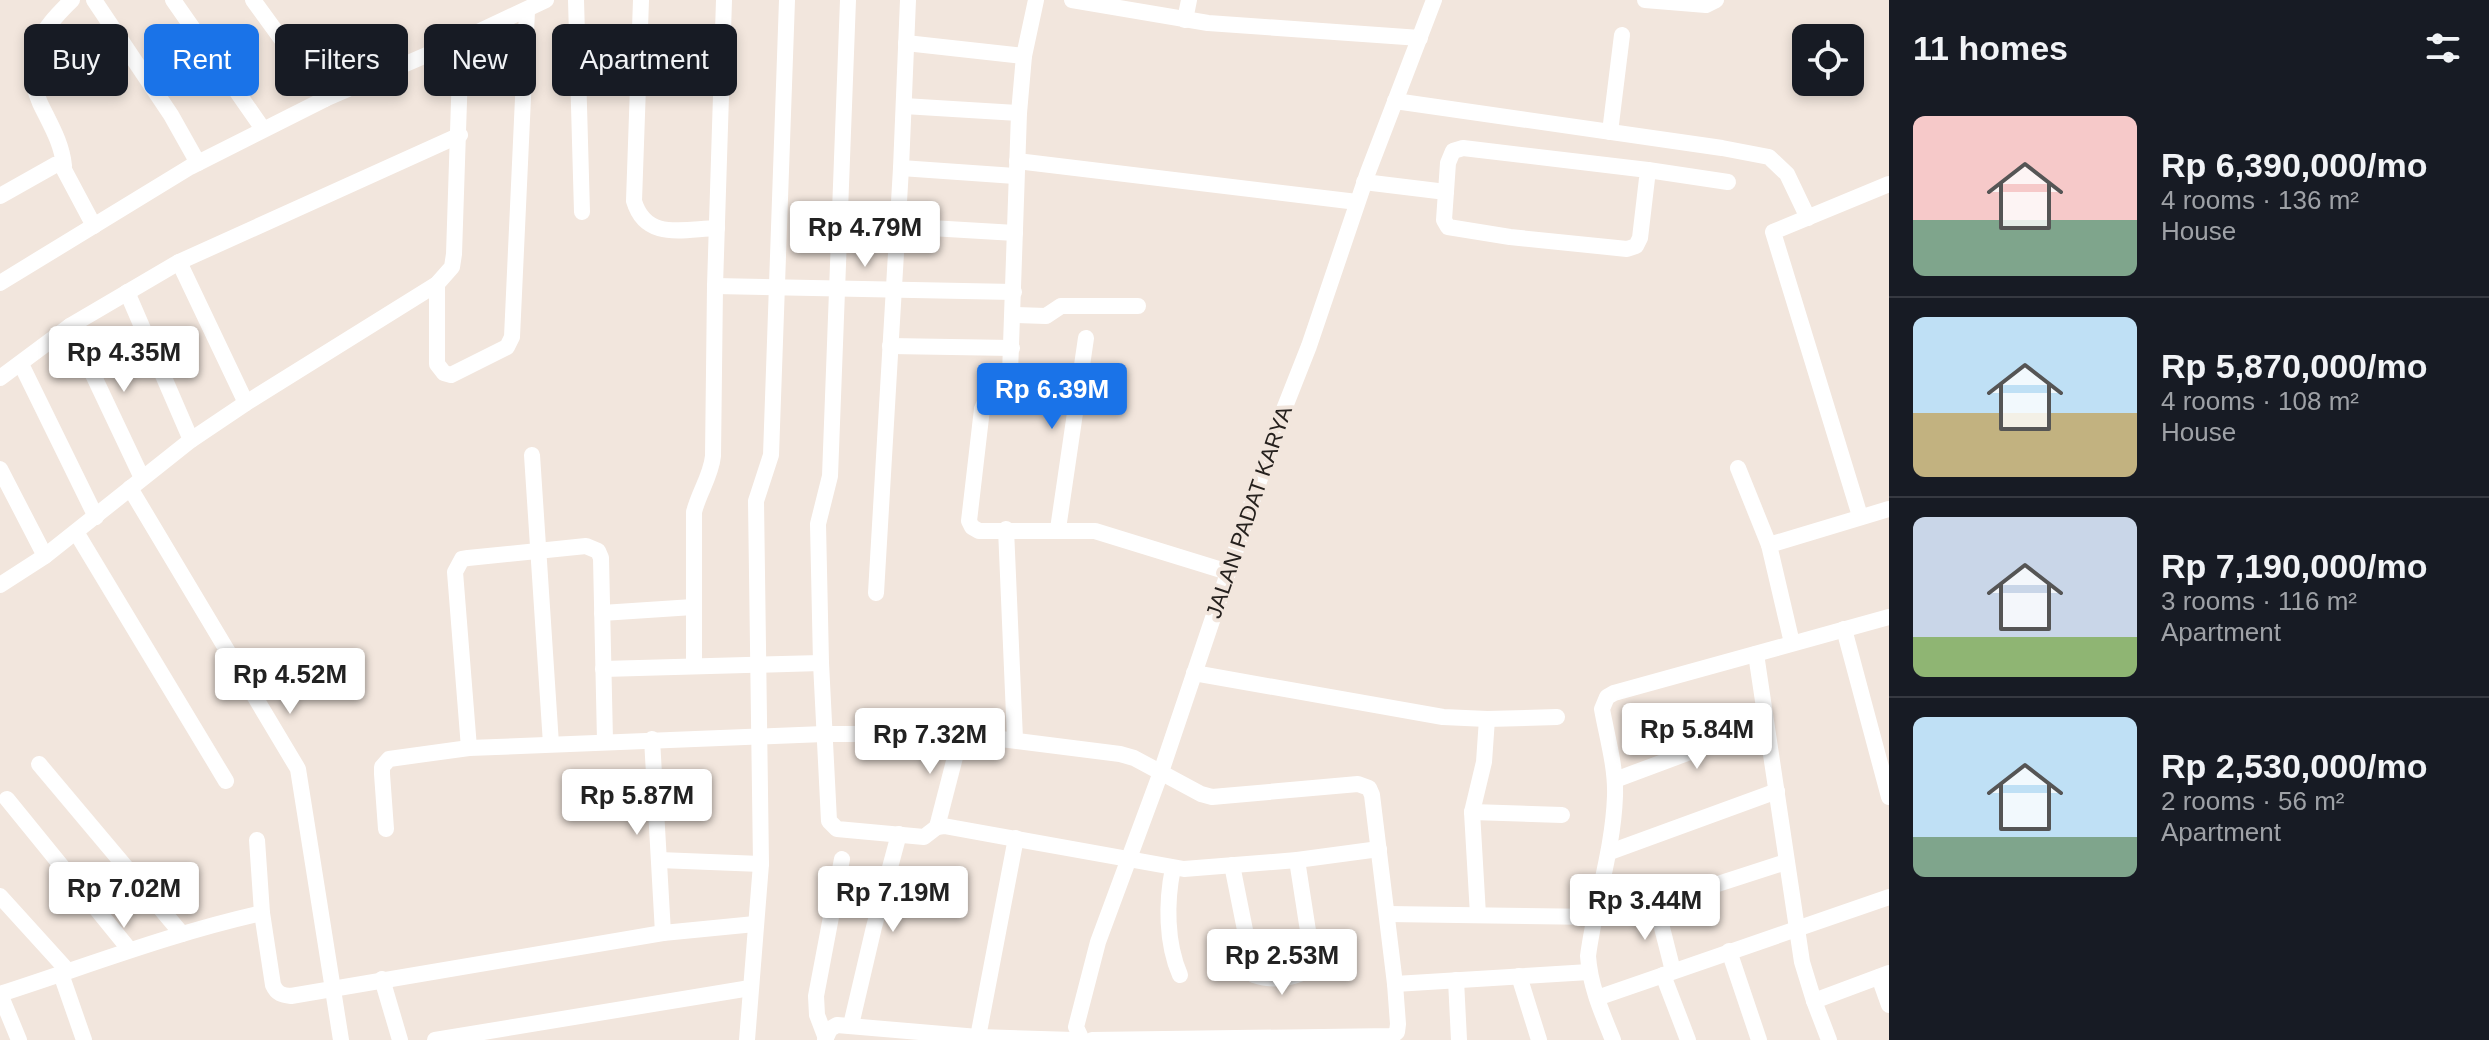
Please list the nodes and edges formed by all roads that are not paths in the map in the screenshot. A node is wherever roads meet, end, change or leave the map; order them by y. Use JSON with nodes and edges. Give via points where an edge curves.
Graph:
{"nodes":[{"id":1,"x":72,"y":0,"type":"edge"},
{"id":2,"x":94,"y":0,"type":"edge"},
{"id":3,"x":173,"y":0,"type":"edge"},
{"id":4,"x":253,"y":0,"type":"edge"},
{"id":5,"x":546,"y":0,"type":"edge"},
{"id":6,"x":576,"y":0,"type":"edge"},
{"id":7,"x":641,"y":0,"type":"edge"},
{"id":8,"x":724,"y":0,"type":"edge"},
{"id":9,"x":787,"y":0,"type":"edge"},
{"id":10,"x":848,"y":0,"type":"edge"},
{"id":11,"x":908,"y":0,"type":"edge"},
{"id":12,"x":1036,"y":0,"type":"edge"},
{"id":13,"x":1072,"y":0,"type":"edge"},
{"id":14,"x":1189,"y":0,"type":"edge"},
{"id":15,"x":1434,"y":0,"type":"edge"},
{"id":16,"x":1645,"y":0,"type":"edge"},
{"id":17,"x":1716,"y":0,"type":"edge"},
{"id":18,"x":527,"y":11,"type":"junction"},
{"id":19,"x":1185,"y":20,"type":"junction"},
{"id":20,"x":497,"y":24,"type":"edge"},
{"id":21,"x":1622,"y":35,"type":"dead end"},
{"id":22,"x":1420,"y":38,"type":"junction"},
{"id":23,"x":906,"y":43,"type":"junction"},
{"id":24,"x":424,"y":56,"type":"edge"},
{"id":25,"x":1024,"y":56,"type":"junction"},
{"id":26,"x":460,"y":96,"type":"edge"},
{"id":27,"x":325,"y":99,"type":"junction"},
{"id":28,"x":1395,"y":101,"type":"junction"},
{"id":29,"x":904,"y":106,"type":"junction"},
{"id":30,"x":1019,"y":113,"type":"junction"},
{"id":31,"x":263,"y":129,"type":"junction"},
{"id":32,"x":1610,"y":132,"type":"junction"},
{"id":33,"x":460,"y":135,"type":"junction"},
{"id":34,"x":198,"y":163,"type":"junction"},
{"id":35,"x":64,"y":166,"type":"junction"},
{"id":36,"x":901,"y":168,"type":"junction"},
{"id":37,"x":1016,"y":168,"type":"junction"},
{"id":38,"x":1648,"y":170,"type":"junction"},
{"id":39,"x":1364,"y":182,"type":"junction"},
{"id":40,"x":1728,"y":182,"type":"dead end"},
{"id":41,"x":1889,"y":184,"type":"edge"},
{"id":42,"x":1446,"y":192,"type":"junction"},
{"id":43,"x":0,"y":196,"type":"edge"},
{"id":44,"x":1357,"y":202,"type":"junction"},
{"id":45,"x":582,"y":212,"type":"dead end"},
{"id":46,"x":1808,"y":218,"type":"junction"},
{"id":47,"x":94,"y":226,"type":"junction"},
{"id":48,"x":897,"y":226,"type":"junction"},
{"id":49,"x":717,"y":228,"type":"junction"},
{"id":50,"x":1015,"y":233,"type":"junction"},
{"id":51,"x":179,"y":262,"type":"junction"},
{"id":52,"x":0,"y":283,"type":"edge"},
{"id":53,"x":437,"y":284,"type":"junction"},
{"id":54,"x":715,"y":286,"type":"junction"},
{"id":55,"x":777,"y":287,"type":"junction"},
{"id":56,"x":838,"y":288,"type":"junction"},
{"id":57,"x":893,"y":289,"type":"junction"},
{"id":58,"x":127,"y":292,"type":"junction"},
{"id":59,"x":1014,"y":292,"type":"junction"},
{"id":60,"x":1138,"y":306,"type":"dead end"},
{"id":61,"x":1013,"y":315,"type":"junction"},
{"id":62,"x":70,"y":326,"type":"junction"},
{"id":63,"x":1086,"y":338,"type":"dead end"},
{"id":64,"x":890,"y":346,"type":"junction"},
{"id":65,"x":1012,"y":348,"type":"junction"},
{"id":66,"x":21,"y":364,"type":"junction"},
{"id":67,"x":0,"y":378,"type":"edge"},
{"id":68,"x":246,"y":403,"type":"junction"},
{"id":69,"x":191,"y":440,"type":"junction"},
{"id":70,"x":532,"y":455,"type":"dead end"},
{"id":71,"x":1738,"y":468,"type":"dead end"},
{"id":72,"x":0,"y":469,"type":"edge"},
{"id":73,"x":136,"y":483,"type":"junction"},
{"id":74,"x":1889,"y":509,"type":"edge"},
{"id":75,"x":1860,"y":516,"type":"junction"},
{"id":76,"x":96,"y":517,"type":"junction"},
{"id":77,"x":1006,"y":529,"type":"junction"},
{"id":78,"x":1058,"y":529,"type":"junction"},
{"id":79,"x":76,"y":532,"type":"junction"},
{"id":80,"x":1769,"y":545,"type":"junction"},
{"id":81,"x":539,"y":551,"type":"junction"},
{"id":82,"x":45,"y":556,"type":"junction"},
{"id":83,"x":1228,"y":572,"type":"junction"},
{"id":84,"x":0,"y":585,"type":"edge"},
{"id":85,"x":876,"y":593,"type":"dead end"},
{"id":86,"x":693,"y":607,"type":"junction"},
{"id":87,"x":602,"y":613,"type":"junction"},
{"id":88,"x":1889,"y":617,"type":"edge"},
{"id":89,"x":1844,"y":629,"type":"junction"},
{"id":90,"x":1792,"y":643,"type":"junction"},
{"id":91,"x":1756,"y":654,"type":"junction"},
{"id":92,"x":759,"y":663,"type":"junction"},
{"id":93,"x":821,"y":663,"type":"junction"},
{"id":94,"x":694,"y":666,"type":"junction"},
{"id":95,"x":603,"y":669,"type":"junction"},
{"id":96,"x":1194,"y":673,"type":"junction"},
{"id":97,"x":1557,"y":717,"type":"dead end"},
{"id":98,"x":1487,"y":719,"type":"junction"},
{"id":99,"x":1765,"y":724,"type":"junction"},
{"id":100,"x":824,"y":734,"type":"junction"},
{"id":101,"x":961,"y":734,"type":"junction"},
{"id":102,"x":760,"y":735,"type":"junction"},
{"id":103,"x":652,"y":739,"type":"junction"},
{"id":104,"x":1015,"y":739,"type":"junction"},
{"id":105,"x":605,"y":741,"type":"junction"},
{"id":106,"x":551,"y":744,"type":"junction"},
{"id":107,"x":469,"y":748,"type":"junction"},
{"id":108,"x":39,"y":764,"type":"dead end"},
{"id":109,"x":1161,"y":772,"type":"junction"},
{"id":110,"x":1615,"y":780,"type":"junction"},
{"id":111,"x":226,"y":781,"type":"dead end"},
{"id":112,"x":1777,"y":791,"type":"junction"},
{"id":113,"x":1889,"y":797,"type":"edge"},
{"id":114,"x":7,"y":799,"type":"dead end"},
{"id":115,"x":1472,"y":812,"type":"junction"},
{"id":116,"x":1562,"y":815,"type":"dead end"},
{"id":117,"x":937,"y":827,"type":"junction"},
{"id":118,"x":386,"y":829,"type":"dead end"},
{"id":119,"x":899,"y":834,"type":"junction"},
{"id":120,"x":1016,"y":838,"type":"junction"},
{"id":121,"x":257,"y":840,"type":"dead end"},
{"id":122,"x":1379,"y":849,"type":"junction"},
{"id":123,"x":1610,"y":852,"type":"junction"},
{"id":124,"x":842,"y":859,"type":"dead end"},
{"id":125,"x":659,"y":860,"type":"junction"},
{"id":126,"x":1128,"y":860,"type":"junction"},
{"id":127,"x":1297,"y":860,"type":"junction"},
{"id":128,"x":1786,"y":862,"type":"junction"},
{"id":129,"x":761,"y":864,"type":"junction"},
{"id":130,"x":1232,"y":865,"type":"junction"},
{"id":131,"x":1173,"y":868,"type":"junction"},
{"id":132,"x":0,"y":896,"type":"edge"},
{"id":133,"x":1889,"y":897,"type":"edge"},
{"id":134,"x":1656,"y":904,"type":"junction"},
{"id":135,"x":262,"y":913,"type":"junction"},
{"id":136,"x":1388,"y":914,"type":"junction"},
{"id":137,"x":1478,"y":915,"type":"junction"},
{"id":138,"x":1597,"y":917,"type":"junction"},
{"id":139,"x":755,"y":924,"type":"junction"},
{"id":140,"x":1796,"y":927,"type":"junction"},
{"id":141,"x":663,"y":933,"type":"junction"},
{"id":142,"x":182,"y":934,"type":"junction"},
{"id":143,"x":129,"y":949,"type":"junction"},
{"id":144,"x":1729,"y":951,"type":"junction"},
{"id":145,"x":64,"y":972,"type":"junction"},
{"id":146,"x":1589,"y":972,"type":"junction"},
{"id":147,"x":1668,"y":973,"type":"junction"},
{"id":148,"x":1180,"y":975,"type":"dead end"},
{"id":149,"x":1884,"y":975,"type":"edge"},
{"id":150,"x":1519,"y":976,"type":"junction"},
{"id":151,"x":382,"y":979,"type":"junction"},
{"id":152,"x":1456,"y":980,"type":"junction"},
{"id":153,"x":1395,"y":984,"type":"junction"},
{"id":154,"x":335,"y":987,"type":"junction"},
{"id":155,"x":750,"y":988,"type":"junction"},
{"id":156,"x":2,"y":992,"type":"edge"},
{"id":157,"x":1597,"y":998,"type":"junction"},
{"id":158,"x":1814,"y":1001,"type":"junction"},
{"id":159,"x":1889,"y":1005,"type":"edge"},
{"id":160,"x":851,"y":1025,"type":"junction"},
{"id":161,"x":1077,"y":1036,"type":"edge"},
{"id":162,"x":978,"y":1037,"type":"junction"},
{"id":163,"x":825,"y":1038,"type":"edge"},
{"id":164,"x":1196,"y":1039,"type":"edge"},
{"id":165,"x":19,"y":1040,"type":"edge"},
{"id":166,"x":84,"y":1040,"type":"edge"},
{"id":167,"x":341,"y":1040,"type":"edge"},
{"id":168,"x":400,"y":1040,"type":"edge"},
{"id":169,"x":435,"y":1040,"type":"edge"},
{"id":170,"x":747,"y":1040,"type":"edge"},
{"id":171,"x":1092,"y":1040,"type":"edge"},
{"id":172,"x":1459,"y":1040,"type":"edge"},
{"id":173,"x":1539,"y":1040,"type":"edge"},
{"id":174,"x":1613,"y":1040,"type":"edge"},
{"id":175,"x":1688,"y":1040,"type":"edge"},
{"id":176,"x":1759,"y":1040,"type":"edge"},
{"id":177,"x":1829,"y":1040,"type":"edge"}],
"edges":[{"from":1,"to":35,"type":"street","via":[[44,27],[31,61],[39,100]]},
{"from":2,"to":34,"type":"street"},
{"from":3,"to":31,"type":"street"},
{"from":4,"to":27,"type":"street"},
{"from":5,"to":18,"type":"street"},
{"from":6,"to":45,"type":"street"},
{"from":7,"to":49,"type":"street","via":[[637,212],[658,229]]},
{"from":8,"to":49,"type":"street"},
{"from":9,"to":55,"type":"street"},
{"from":10,"to":56,"type":"street"},
{"from":11,"to":23,"type":"street"},
{"from":12,"to":25,"type":"street"},
{"from":13,"to":19,"type":"street"},
{"from":14,"to":19,"type":"street"},
{"from":15,"to":22,"type":"street","name":"JALAN PADAT KARYA"},
{"from":16,"to":17,"type":"street","via":[[1706,5]]},
{"from":18,"to":20,"type":"street"},
{"from":18,"to":53,"type":"street","via":[[512,337],[507,347],[451,375],[444,373],[437,364]]},
{"from":19,"to":22,"type":"street"},
{"from":21,"to":32,"type":"street"},
{"from":22,"to":28,"type":"street","name":"JALAN PADAT KARYA"},
{"from":23,"to":25,"type":"street"},
{"from":23,"to":29,"type":"street"},
{"from":24,"to":27,"type":"street"},
{"from":25,"to":30,"type":"street"},
{"from":26,"to":33,"type":"street"},
{"from":27,"to":31,"type":"street"},
{"from":28,"to":32,"type":"street"},
{"from":28,"to":39,"type":"street","name":"JALAN PADAT KARYA"},
{"from":29,"to":30,"type":"street"},
{"from":29,"to":36,"type":"street"},
{"from":30,"to":37,"type":"street"},
{"from":31,"to":34,"type":"street"},
{"from":32,"to":46,"type":"street","via":[[1769,157],[1787,174]]},
{"from":33,"to":51,"type":"street"},
{"from":33,"to":53,"type":"street","via":[[452,267]]},
{"from":34,"to":47,"type":"street"},
{"from":35,"to":43,"type":"street","via":[[55,165]]},
{"from":35,"to":47,"type":"street"},
{"from":36,"to":37,"type":"street"},
{"from":36,"to":48,"type":"street"},
{"from":37,"to":44,"type":"street"},
{"from":37,"to":50,"type":"street"},
{"from":38,"to":40,"type":"street"},
{"from":38,"to":42,"type":"street","via":[[1458,149],[1449,157]]},
{"from":38,"to":42,"type":"street","via":[[1640,238],[1627,249],[1450,228],[1444,220]]},
{"from":39,"to":42,"type":"street"},
{"from":39,"to":44,"type":"street","name":"JALAN PADAT KARYA"},
{"from":41,"to":46,"type":"street"},
{"from":44,"to":83,"type":"street","name":"JALAN PADAT KARYA"},
{"from":46,"to":75,"type":"street","via":[[1773,232]]},
{"from":47,"to":52,"type":"street"},
{"from":48,"to":50,"type":"street"},
{"from":48,"to":57,"type":"street"},
{"from":49,"to":54,"type":"street"},
{"from":50,"to":59,"type":"street"},
{"from":51,"to":58,"type":"street"},
{"from":51,"to":68,"type":"street"},
{"from":53,"to":68,"type":"street"},
{"from":54,"to":55,"type":"street"},
{"from":54,"to":86,"type":"street","via":[[713,456],[694,512]]},
{"from":55,"to":56,"type":"street"},
{"from":55,"to":92,"type":"street","via":[[771,455],[756,501]]},
{"from":56,"to":57,"type":"street"},
{"from":56,"to":93,"type":"street","via":[[830,476],[818,524]]},
{"from":57,"to":59,"type":"street"},
{"from":57,"to":64,"type":"street"},
{"from":58,"to":62,"type":"street"},
{"from":58,"to":69,"type":"street"},
{"from":59,"to":61,"type":"street"},
{"from":60,"to":61,"type":"street","via":[[1061,306],[1046,316]]},
{"from":61,"to":65,"type":"street"},
{"from":62,"to":66,"type":"street"},
{"from":62,"to":73,"type":"street"},
{"from":63,"to":78,"type":"street"},
{"from":64,"to":65,"type":"street"},
{"from":64,"to":85,"type":"street"},
{"from":65,"to":77,"type":"street","via":[[1008,380],[982,409],[969,521],[979,531]]},
{"from":66,"to":67,"type":"street"},
{"from":66,"to":76,"type":"street"},
{"from":68,"to":69,"type":"street"},
{"from":69,"to":73,"type":"street"},
{"from":70,"to":81,"type":"street"},
{"from":71,"to":80,"type":"street"},
{"from":72,"to":82,"type":"street"},
{"from":73,"to":76,"type":"street"},
{"from":73,"to":154,"type":"street","via":[[298,769]]},
{"from":74,"to":75,"type":"street"},
{"from":75,"to":80,"type":"street"},
{"from":76,"to":79,"type":"street"},
{"from":77,"to":78,"type":"street"},
{"from":77,"to":104,"type":"street"},
{"from":78,"to":83,"type":"street","via":[[1108,534]]},
{"from":79,"to":82,"type":"street"},
{"from":79,"to":111,"type":"street"},
{"from":80,"to":90,"type":"street"},
{"from":81,"to":87,"type":"street","via":[[586,546],[598,551]]},
{"from":81,"to":106,"type":"street"},
{"from":81,"to":107,"type":"street","via":[[468,558],[457,565]]},
{"from":82,"to":84,"type":"street"},
{"from":83,"to":96,"type":"street","name":"JALAN PADAT KARYA"},
{"from":86,"to":87,"type":"street"},
{"from":86,"to":94,"type":"street"},
{"from":87,"to":95,"type":"street"},
{"from":88,"to":89,"type":"street"},
{"from":89,"to":90,"type":"street"},
{"from":89,"to":113,"type":"street"},
{"from":90,"to":91,"type":"street"},
{"from":91,"to":99,"type":"street"},
{"from":91,"to":110,"type":"street","via":[[1607,697],[1602,709]]},
{"from":92,"to":93,"type":"street"},
{"from":92,"to":94,"type":"street"},
{"from":92,"to":102,"type":"street"},
{"from":93,"to":100,"type":"street"},
{"from":94,"to":95,"type":"street"},
{"from":95,"to":105,"type":"street"},
{"from":96,"to":98,"type":"street","via":[[1443,717]]},
{"from":96,"to":109,"type":"street","name":"JALAN PADAT KARYA"},
{"from":97,"to":98,"type":"street"},
{"from":98,"to":115,"type":"street"},
{"from":99,"to":110,"type":"street"},
{"from":99,"to":112,"type":"street"},
{"from":100,"to":101,"type":"street"},
{"from":100,"to":102,"type":"street"},
{"from":100,"to":119,"type":"street","via":[[832,826]]},
{"from":101,"to":104,"type":"street"},
{"from":101,"to":117,"type":"street"},
{"from":102,"to":103,"type":"street"},
{"from":102,"to":129,"type":"street"},
{"from":103,"to":105,"type":"street"},
{"from":103,"to":125,"type":"street"},
{"from":104,"to":109,"type":"street","via":[[1120,754]]},
{"from":105,"to":106,"type":"street"},
{"from":106,"to":107,"type":"street"},
{"from":107,"to":118,"type":"street","via":[[387,760],[382,774]]},
{"from":108,"to":142,"type":"street"},
{"from":109,"to":122,"type":"street","via":[[1212,797],[1364,785],[1372,795]]},
{"from":109,"to":126,"type":"street","name":"JALAN PADAT KARYA"},
{"from":110,"to":123,"type":"street"},
{"from":112,"to":123,"type":"street"},
{"from":112,"to":128,"type":"street"},
{"from":114,"to":143,"type":"street"},
{"from":115,"to":116,"type":"street"},
{"from":115,"to":137,"type":"street"},
{"from":117,"to":119,"type":"street","via":[[924,837]]},
{"from":117,"to":120,"type":"street"},
{"from":119,"to":160,"type":"street"},
{"from":120,"to":126,"type":"street"},
{"from":120,"to":162,"type":"street"},
{"from":121,"to":135,"type":"street"},
{"from":122,"to":127,"type":"street"},
{"from":122,"to":136,"type":"street"},
{"from":123,"to":138,"type":"street"},
{"from":124,"to":163,"type":"street","via":[[816,996]]},
{"from":125,"to":129,"type":"street"},
{"from":125,"to":141,"type":"street"},
{"from":126,"to":131,"type":"street"},
{"from":126,"to":161,"type":"street","name":"JALAN PADAT KARYA","via":[[1098,942]]},
{"from":127,"to":130,"type":"street"},
{"from":127,"to":130,"type":"street","via":[[1313,963],[1296,976],[1254,975]]},
{"from":128,"to":134,"type":"street"},
{"from":128,"to":140,"type":"street"},
{"from":129,"to":139,"type":"street"},
{"from":130,"to":131,"type":"street"},
{"from":131,"to":148,"type":"street","via":[[1168,920]]},
{"from":132,"to":145,"type":"street"},
{"from":133,"to":140,"type":"street"},
{"from":134,"to":138,"type":"street"},
{"from":134,"to":147,"type":"street"},
{"from":135,"to":142,"type":"street"},
{"from":135,"to":154,"type":"street","via":[[276,991],[291,996]]},
{"from":136,"to":137,"type":"street"},
{"from":136,"to":153,"type":"street"},
{"from":137,"to":138,"type":"street"},
{"from":138,"to":146,"type":"street"},
{"from":139,"to":141,"type":"street"},
{"from":139,"to":155,"type":"street"},
{"from":140,"to":144,"type":"street"},
{"from":140,"to":158,"type":"street"},
{"from":141,"to":151,"type":"street"},
{"from":142,"to":143,"type":"street"},
{"from":143,"to":145,"type":"street"},
{"from":144,"to":147,"type":"street"},
{"from":144,"to":176,"type":"street"},
{"from":145,"to":156,"type":"street"},
{"from":145,"to":166,"type":"street"},
{"from":146,"to":150,"type":"street"},
{"from":146,"to":157,"type":"street"},
{"from":147,"to":157,"type":"street"},
{"from":147,"to":175,"type":"street"},
{"from":149,"to":158,"type":"street"},
{"from":149,"to":159,"type":"street"},
{"from":150,"to":152,"type":"street"},
{"from":150,"to":173,"type":"street"},
{"from":151,"to":154,"type":"street"},
{"from":151,"to":168,"type":"street"},
{"from":152,"to":153,"type":"street"},
{"from":152,"to":172,"type":"street"},
{"from":153,"to":164,"type":"street","via":[[1397,1032],[1386,1038]]},
{"from":154,"to":167,"type":"street"},
{"from":155,"to":169,"type":"street"},
{"from":155,"to":170,"type":"street"},
{"from":156,"to":165,"type":"street"},
{"from":157,"to":174,"type":"street"},
{"from":158,"to":177,"type":"street"},
{"from":160,"to":162,"type":"street"},
{"from":160,"to":163,"type":"street","via":[[837,1025]]},
{"from":161,"to":162,"type":"street"},
{"from":164,"to":171,"type":"street"}]}
